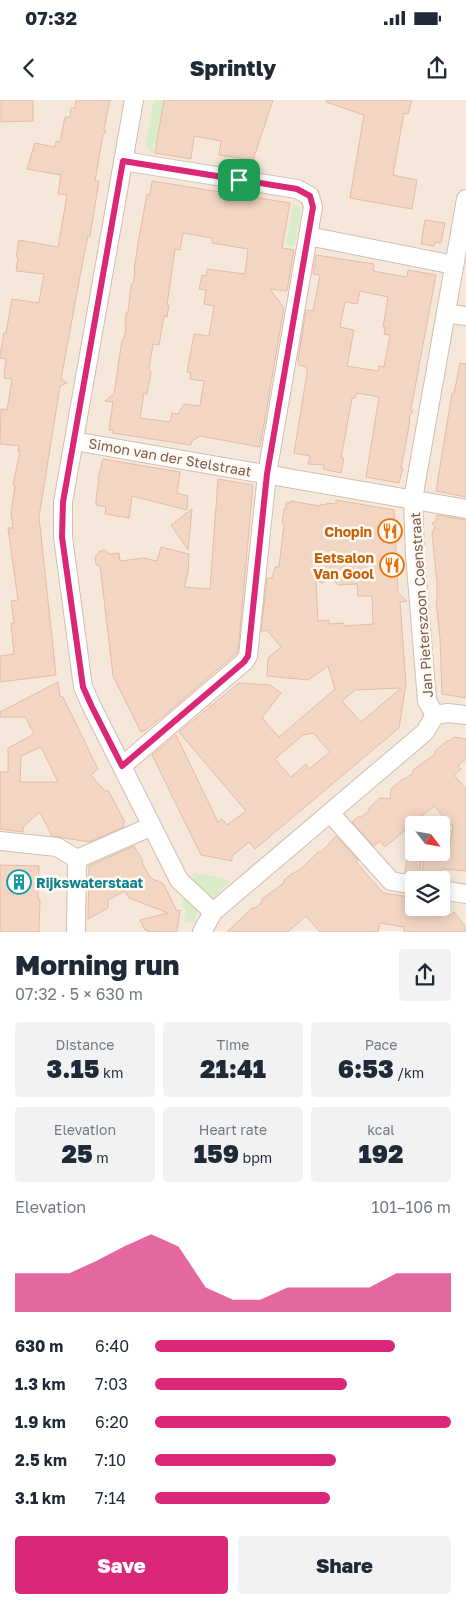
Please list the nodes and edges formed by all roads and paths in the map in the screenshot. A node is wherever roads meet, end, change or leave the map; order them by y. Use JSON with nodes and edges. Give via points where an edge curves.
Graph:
{"nodes":[{"id":1,"x":134,"y":100,"type":"edge"},
{"id":2,"x":123,"y":161,"type":"junction"},
{"id":3,"x":466,"y":199,"type":"edge"},
{"id":4,"x":308,"y":236,"type":"junction"},
{"id":5,"x":454,"y":265,"type":"junction"},
{"id":6,"x":446,"y":313,"type":"junction"},
{"id":7,"x":466,"y":316,"type":"edge"},
{"id":8,"x":74,"y":441,"type":"junction"},
{"id":9,"x":267,"y":474,"type":"junction"},
{"id":10,"x":413,"y":500,"type":"junction"},
{"id":11,"x":466,"y":509,"type":"edge"},
{"id":12,"x":435,"y":715,"type":"junction"},
{"id":13,"x":466,"y":715,"type":"edge"},
{"id":14,"x":122,"y":766,"type":"junction"},
{"id":15,"x":330,"y":813,"type":"junction"},
{"id":16,"x":143,"y":830,"type":"dead end"},
{"id":17,"x":0,"y":841,"type":"edge"},
{"id":18,"x":77,"y":859,"type":"junction"},
{"id":19,"x":405,"y":884,"type":"edge"},
{"id":20,"x":450,"y":891,"type":"edge"},
{"id":21,"x":466,"y":894,"type":"edge"},
{"id":22,"x":213,"y":912,"type":"junction"},
{"id":23,"x":76,"y":932,"type":"edge"},
{"id":24,"x":202,"y":932,"type":"edge"}],
"edges":[{"from":1,"to":2,"type":"street"},
{"from":2,"to":4,"type":"street","via":[[297,189],[310,196],[313,207]]},
{"from":2,"to":8,"type":"street"},
{"from":3,"to":5,"type":"street","name":"Jan Pieterszoon Coenstraat"},
{"from":4,"to":5,"type":"street"},
{"from":4,"to":9,"type":"street"},
{"from":5,"to":6,"type":"street","name":"Jan Pieterszoon Coenstraat"},
{"from":6,"to":7,"type":"street"},
{"from":6,"to":10,"type":"street","name":"Jan Pieterszoon Coenstraat"},
{"from":8,"to":9,"type":"street","name":"Simon van der Stelstraat"},
{"from":8,"to":14,"type":"street","via":[[63,502],[62,537],[83,687]]},
{"from":9,"to":10,"type":"street","name":"Simon van der Stelstraat"},
{"from":9,"to":14,"type":"street","via":[[248,656]]},
{"from":10,"to":11,"type":"street","name":"Simon van der Stelstraat"},
{"from":10,"to":12,"type":"street","name":"Jan Pieterszoon Coenstraat","via":[[427,701]]},
{"from":12,"to":13,"type":"street"},
{"from":12,"to":15,"type":"street","name":"Jan Pieterszoon Coenstraat","via":[[425,732]]},
{"from":14,"to":22,"type":"street","via":[[179,880]]},
{"from":15,"to":19,"type":"street","via":[[390,881]]},
{"from":15,"to":22,"type":"street","name":"Jan Pieterszoon Coenstraat"},
{"from":16,"to":18,"type":"street"},
{"from":17,"to":18,"type":"street","via":[[58,847]]},
{"from":18,"to":23,"type":"street"},
{"from":20,"to":21,"type":"street"},
{"from":22,"to":24,"type":"street"}]}
